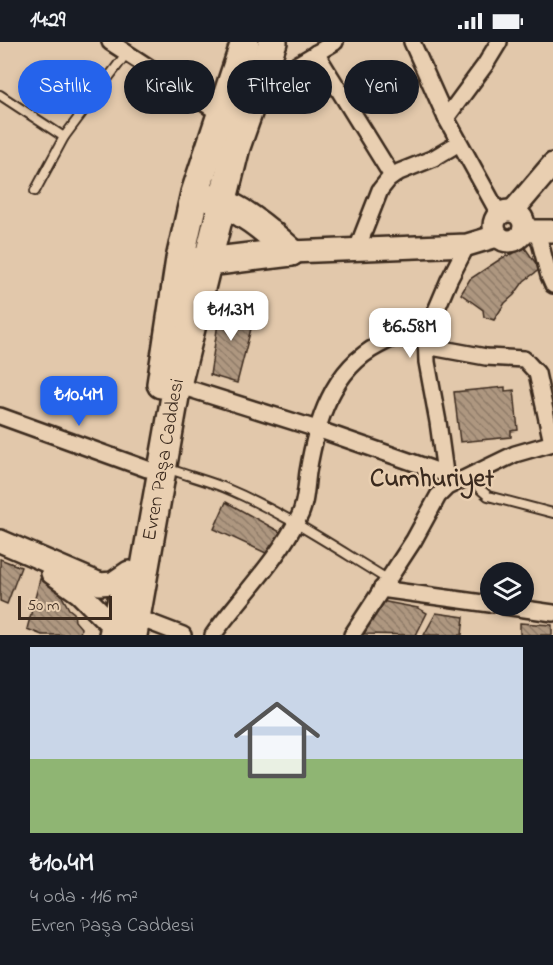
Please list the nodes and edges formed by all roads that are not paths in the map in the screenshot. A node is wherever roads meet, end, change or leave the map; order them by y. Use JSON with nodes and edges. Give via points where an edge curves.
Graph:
{"nodes":[{"id":1,"x":245,"y":42,"type":"edge"},
{"id":2,"x":273,"y":42,"type":"edge"},
{"id":3,"x":335,"y":42,"type":"edge"},
{"id":4,"x":412,"y":42,"type":"edge"},
{"id":5,"x":499,"y":42,"type":"edge"},
{"id":6,"x":118,"y":46,"type":"edge"},
{"id":7,"x":316,"y":53,"type":"junction"},
{"id":8,"x":267,"y":60,"type":"edge"},
{"id":9,"x":304,"y":60,"type":"edge"},
{"id":10,"x":0,"y":95,"type":"edge"},
{"id":11,"x":221,"y":114,"type":"junction"},
{"id":12,"x":248,"y":114,"type":"edge"},
{"id":13,"x":446,"y":118,"type":"junction"},
{"id":14,"x":64,"y":138,"type":"junction"},
{"id":15,"x":459,"y":143,"type":"junction"},
{"id":16,"x":553,"y":164,"type":"edge"},
{"id":17,"x":392,"y":176,"type":"junction"},
{"id":18,"x":35,"y":191,"type":"dead end"},
{"id":19,"x":195,"y":193,"type":"junction"},
{"id":20,"x":222,"y":201,"type":"junction"},
{"id":21,"x":506,"y":212,"type":"junction"},
{"id":22,"x":538,"y":231,"type":"edge"},
{"id":23,"x":497,"y":236,"type":"junction"},
{"id":24,"x":467,"y":245,"type":"junction"},
{"id":25,"x":357,"y":249,"type":"junction"},
{"id":26,"x":291,"y":252,"type":"junction"},
{"id":27,"x":180,"y":259,"type":"junction"},
{"id":28,"x":208,"y":262,"type":"junction"},
{"id":29,"x":553,"y":285,"type":"edge"},
{"id":30,"x":426,"y":340,"type":"junction"},
{"id":31,"x":177,"y":385,"type":"junction"},
{"id":32,"x":0,"y":416,"type":"edge"},
{"id":33,"x":317,"y":429,"type":"junction"},
{"id":34,"x":552,"y":443,"type":"edge"},
{"id":35,"x":155,"y":468,"type":"junction"},
{"id":36,"x":473,"y":473,"type":"junction"},
{"id":37,"x":446,"y":481,"type":"junction"},
{"id":38,"x":553,"y":513,"type":"edge"},
{"id":39,"x":296,"y":523,"type":"junction"},
{"id":40,"x":0,"y":541,"type":"edge"},
{"id":41,"x":0,"y":549,"type":"edge"},
{"id":42,"x":129,"y":572,"type":"junction"},
{"id":43,"x":384,"y":584,"type":"junction"},
{"id":44,"x":480,"y":602,"type":"edge"},
{"id":45,"x":534,"y":610,"type":"edge"},
{"id":46,"x":553,"y":613,"type":"edge"},
{"id":47,"x":124,"y":629,"type":"edge"},
{"id":48,"x":183,"y":635,"type":"edge"},
{"id":49,"x":213,"y":635,"type":"edge"},
{"id":50,"x":352,"y":635,"type":"edge"}],
"edges":[{"from":1,"to":11,"type":"highway","name":"Evren Paşa Caddesi"},
{"from":2,"to":8,"type":"highway","name":"Evren Paşa Caddesi"},
{"from":3,"to":7,"type":"street"},
{"from":4,"to":13,"type":"street"},
{"from":5,"to":13,"type":"street"},
{"from":6,"to":11,"type":"street"},
{"from":6,"to":14,"type":"lane"},
{"from":7,"to":9,"type":"street"},
{"from":7,"to":17,"type":"street"},
{"from":10,"to":14,"type":"lane"},
{"from":11,"to":19,"type":"highway","name":"Evren Paşa Caddesi"},
{"from":12,"to":20,"type":"highway","name":"Evren Paşa Caddesi"},
{"from":13,"to":15,"type":"street"},
{"from":14,"to":18,"type":"lane"},
{"from":15,"to":17,"type":"street"},
{"from":15,"to":21,"type":"street"},
{"from":16,"to":21,"type":"street"},
{"from":17,"to":25,"type":"street","via":[[381,190]]},
{"from":19,"to":20,"type":"highway"},
{"from":19,"to":27,"type":"highway","name":"Evren Paşa Caddesi"},
{"from":20,"to":26,"type":"highway","via":[[265,228]]},
{"from":20,"to":28,"type":"highway","name":"Evren Paşa Caddesi"},
{"from":21,"to":22,"type":"street","via":[[521,217]]},
{"from":21,"to":23,"type":"street","via":[[496,217]]},
{"from":22,"to":23,"type":"street","via":[[515,240]]},
{"from":22,"to":29,"type":"street"},
{"from":23,"to":24,"type":"street"},
{"from":24,"to":25,"type":"street"},
{"from":24,"to":30,"type":"street"},
{"from":25,"to":26,"type":"street"},
{"from":26,"to":28,"type":"highway"},
{"from":27,"to":28,"type":"highway"},
{"from":27,"to":35,"type":"highway","name":"Evren Paşa Caddesi"},
{"from":28,"to":31,"type":"highway","name":"Evren Paşa Caddesi"},
{"from":30,"to":33,"type":"street","via":[[412,331],[368,350],[343,374],[325,403]]},
{"from":30,"to":34,"type":"street","via":[[486,357],[524,359],[537,373]]},
{"from":30,"to":37,"type":"street"},
{"from":31,"to":33,"type":"street"},
{"from":31,"to":35,"type":"highway","name":"Evren Paşa Caddesi"},
{"from":32,"to":35,"type":"street"},
{"from":33,"to":37,"type":"street"},
{"from":33,"to":39,"type":"street"},
{"from":34,"to":36,"type":"street"},
{"from":35,"to":39,"type":"lane","via":[[223,487]]},
{"from":35,"to":42,"type":"highway","name":"Evren Paşa Caddesi"},
{"from":35,"to":47,"type":"highway","name":"Evren Paşa Caddesi"},
{"from":36,"to":37,"type":"street"},
{"from":36,"to":38,"type":"lane","via":[[479,488],[488,496]]},
{"from":37,"to":43,"type":"street","via":[[414,540]]},
{"from":39,"to":43,"type":"lane"},
{"from":39,"to":49,"type":"street","via":[[273,560]]},
{"from":40,"to":42,"type":"street","via":[[100,584],[113,583]]},
{"from":41,"to":47,"type":"street","via":[[56,575]]},
{"from":42,"to":47,"type":"highway","name":"Evren Paşa Caddesi"},
{"from":43,"to":44,"type":"street"},
{"from":43,"to":50,"type":"street"},
{"from":45,"to":46,"type":"street"},
{"from":47,"to":48,"type":"street"}]}
